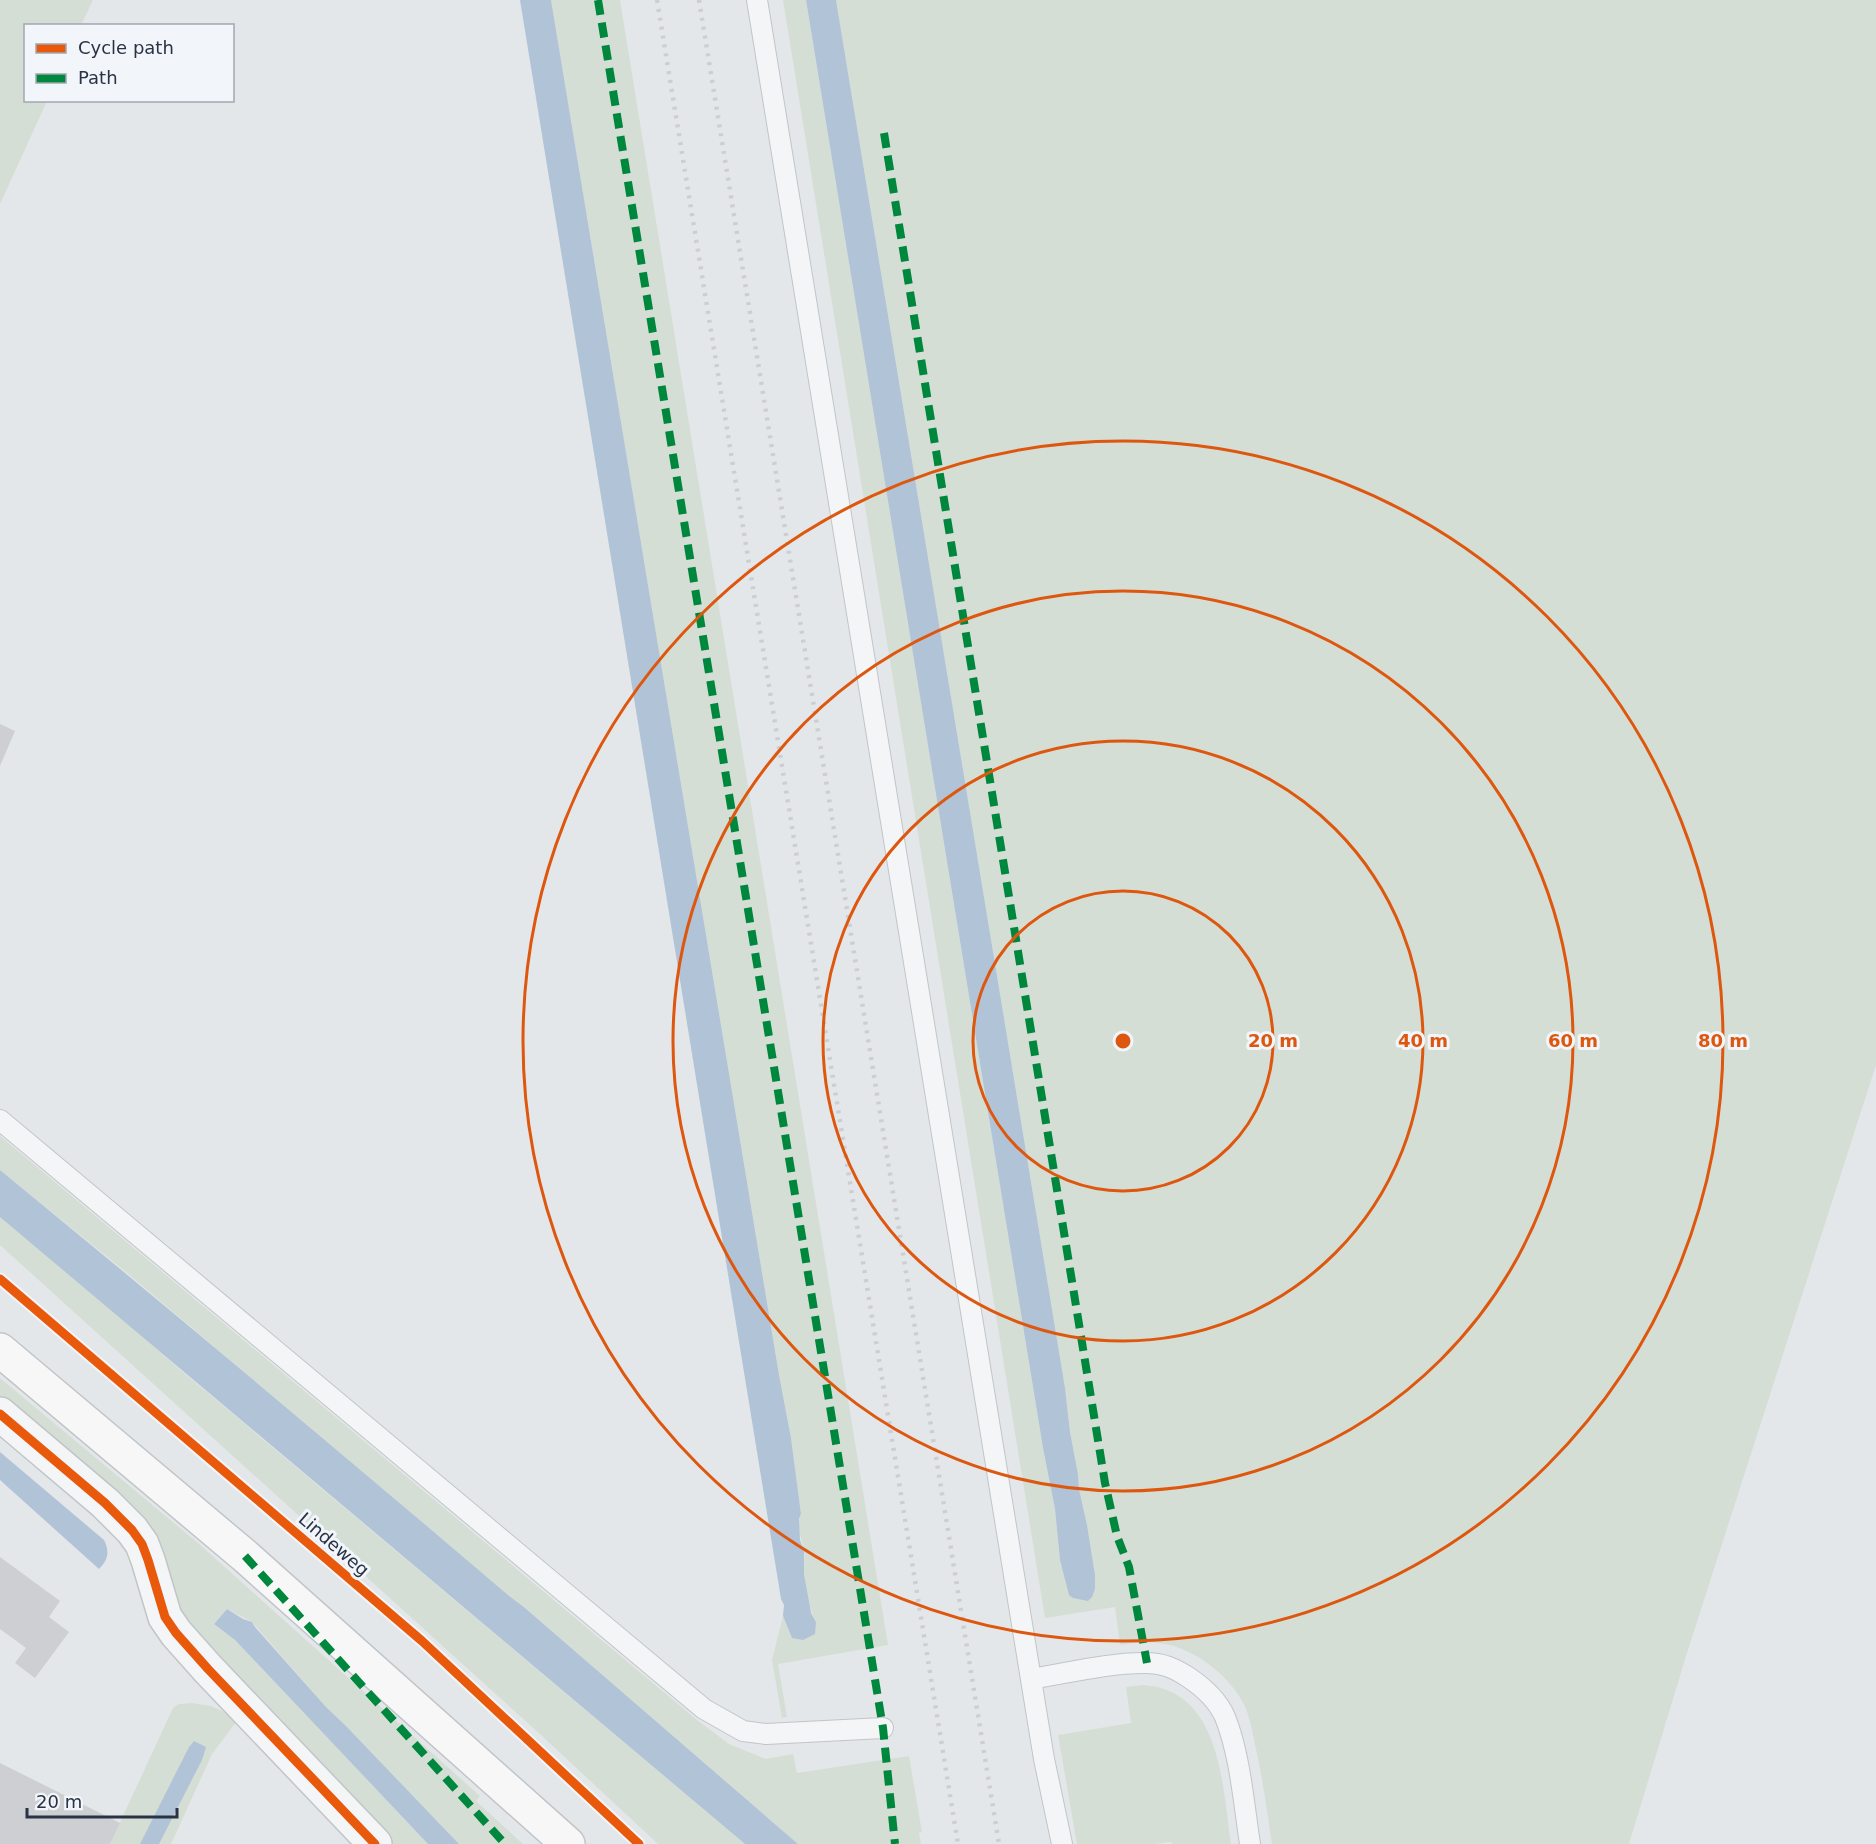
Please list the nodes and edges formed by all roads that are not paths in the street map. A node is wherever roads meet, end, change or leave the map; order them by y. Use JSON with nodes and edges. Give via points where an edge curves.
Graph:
{"nodes":[{"id":1,"x":757,"y":0,"type":"edge"},
{"id":2,"x":0,"y":1120,"type":"edge"},
{"id":3,"x":0,"y":1350,"type":"edge"},
{"id":4,"x":0,"y":1414,"type":"edge"},
{"id":5,"x":1031,"y":1679,"type":"junction"},
{"id":6,"x":883,"y":1728,"type":"dead end"},
{"id":7,"x":1061,"y":1838,"type":"edge"},
{"id":8,"x":375,"y":1844,"type":"edge"},
{"id":9,"x":568,"y":1844,"type":"edge"},
{"id":10,"x":1250,"y":1844,"type":"edge"}],
"edges":[{"from":1,"to":5,"type":"lane"},
{"from":2,"to":6,"type":"lane","via":[[704,1709],[754,1733]]},
{"from":3,"to":9,"type":"main road","via":[[245,1556]]},
{"from":4,"to":8,"type":"street","via":[[132,1530],[142,1544],[165,1617],[176,1633]]},
{"from":5,"to":7,"type":"lane"},
{"from":5,"to":10,"type":"lane","via":[[1147,1663],[1172,1666],[1194,1681],[1210,1695],[1231,1736]]}]}
